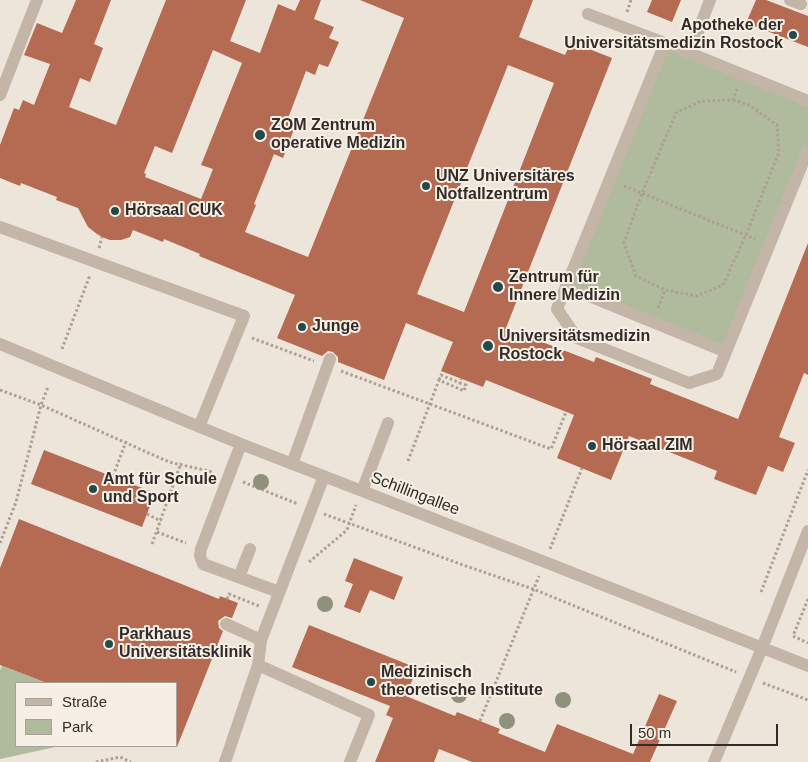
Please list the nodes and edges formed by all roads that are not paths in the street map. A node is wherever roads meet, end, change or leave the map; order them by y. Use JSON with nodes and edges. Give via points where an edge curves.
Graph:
{"nodes":[{"id":1,"x":36,"y":0,"type":"edge"},
{"id":2,"x":710,"y":0,"type":"edge"},
{"id":3,"x":588,"y":14,"type":"dead end"},
{"id":4,"x":665,"y":43,"type":"junction"},
{"id":5,"x":690,"y":53,"type":"junction"},
{"id":6,"x":0,"y":95,"type":"edge"},
{"id":7,"x":808,"y":101,"type":"edge"},
{"id":8,"x":808,"y":150,"type":"edge"},
{"id":9,"x":2,"y":226,"type":"edge"},
{"id":10,"x":567,"y":287,"type":"junction"},
{"id":11,"x":0,"y":344,"type":"edge"},
{"id":12,"x":6,"y":349,"type":"edge"},
{"id":13,"x":726,"y":352,"type":"junction"},
{"id":14,"x":330,"y":359,"type":"dead end"},
{"id":15,"x":388,"y":423,"type":"dead end"},
{"id":16,"x":199,"y":427,"type":"junction"},
{"id":17,"x":241,"y":444,"type":"junction"},
{"id":18,"x":292,"y":464,"type":"junction"},
{"id":19,"x":324,"y":476,"type":"junction"},
{"id":20,"x":362,"y":491,"type":"junction"},
{"id":21,"x":808,"y":531,"type":"edge"},
{"id":22,"x":250,"y":550,"type":"dead end"},
{"id":23,"x":239,"y":577,"type":"junction"},
{"id":24,"x":278,"y":592,"type":"junction"},
{"id":25,"x":226,"y":624,"type":"dead end"},
{"id":26,"x":261,"y":640,"type":"junction"},
{"id":27,"x":762,"y":648,"type":"junction"},
{"id":28,"x":258,"y":665,"type":"junction"},
{"id":29,"x":808,"y":666,"type":"edge"},
{"id":30,"x":225,"y":762,"type":"edge"},
{"id":31,"x":350,"y":762,"type":"edge"},
{"id":32,"x":714,"y":762,"type":"edge"}],
"edges":[{"from":1,"to":6,"type":"street"},
{"from":2,"to":5,"type":"street"},
{"from":3,"to":4,"type":"street"},
{"from":4,"to":5,"type":"street"},
{"from":4,"to":10,"type":"street"},
{"from":5,"to":7,"type":"street"},
{"from":8,"to":13,"type":"street"},
{"from":9,"to":16,"type":"street","via":[[244,316]]},
{"from":10,"to":13,"type":"street"},
{"from":10,"to":13,"type":"street","via":[[558,310],[577,338],[689,382],[717,374]]},
{"from":11,"to":12,"type":"street","name":"Schillingallee"},
{"from":12,"to":16,"type":"street","name":"Schillingallee"},
{"from":14,"to":18,"type":"street"},
{"from":15,"to":20,"type":"street"},
{"from":16,"to":17,"type":"street","name":"Schillingallee"},
{"from":17,"to":18,"type":"street","name":"Schillingallee"},
{"from":17,"to":23,"type":"street","via":[[200,556],[203,564]]},
{"from":18,"to":19,"type":"street","name":"Schillingallee"},
{"from":19,"to":20,"type":"street","name":"Schillingallee"},
{"from":19,"to":24,"type":"street"},
{"from":20,"to":27,"type":"street","name":"Schillingallee"},
{"from":21,"to":27,"type":"street"},
{"from":22,"to":23,"type":"street"},
{"from":23,"to":24,"type":"street"},
{"from":24,"to":26,"type":"street"},
{"from":25,"to":26,"type":"street"},
{"from":26,"to":28,"type":"street"},
{"from":27,"to":29,"type":"street","name":"Schillingallee"},
{"from":27,"to":32,"type":"street"},
{"from":28,"to":30,"type":"street"},
{"from":28,"to":31,"type":"street","via":[[369,715]]}]}
